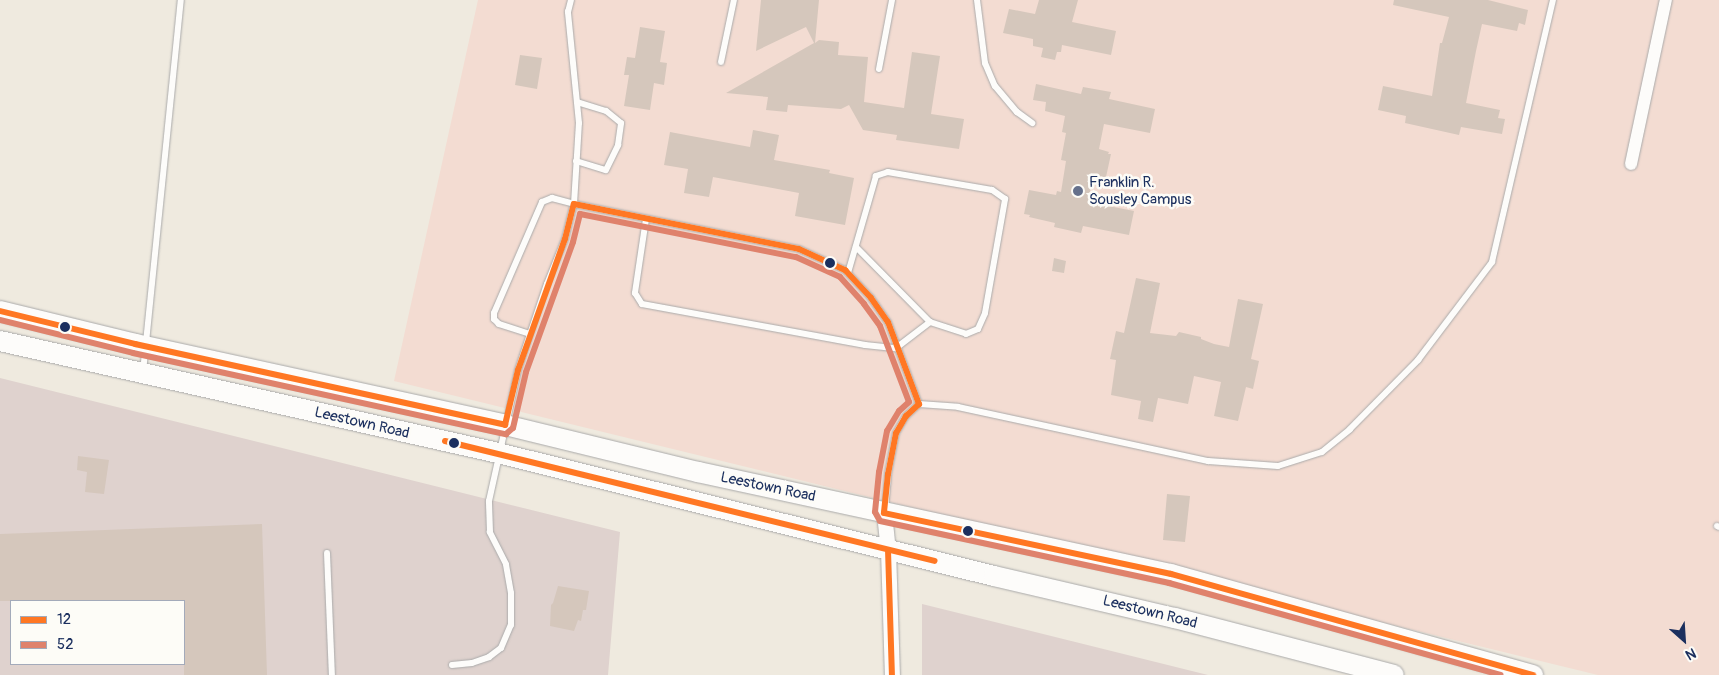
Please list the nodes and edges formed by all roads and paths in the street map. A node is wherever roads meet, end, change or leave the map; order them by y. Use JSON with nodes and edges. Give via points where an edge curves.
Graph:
{"nodes":[{"id":1,"x":181,"y":0,"type":"edge"},
{"id":2,"x":571,"y":0,"type":"edge"},
{"id":3,"x":734,"y":0,"type":"edge"},
{"id":4,"x":892,"y":0,"type":"edge"},
{"id":5,"x":977,"y":0,"type":"edge"},
{"id":6,"x":1553,"y":0,"type":"edge"},
{"id":7,"x":1666,"y":0,"type":"edge"},
{"id":8,"x":721,"y":62,"type":"dead end"},
{"id":9,"x":879,"y":69,"type":"dead end"},
{"id":10,"x":577,"y":102,"type":"junction"},
{"id":11,"x":1032,"y":123,"type":"dead end"},
{"id":12,"x":576,"y":161,"type":"junction"},
{"id":13,"x":1631,"y":164,"type":"dead end"},
{"id":14,"x":574,"y":204,"type":"junction"},
{"id":15,"x":646,"y":219,"type":"junction"},
{"id":16,"x":856,"y":247,"type":"junction"},
{"id":17,"x":848,"y":273,"type":"junction"},
{"id":18,"x":0,"y":311,"type":"edge"},
{"id":19,"x":930,"y":322,"type":"junction"},
{"id":20,"x":530,"y":334,"type":"junction"},
{"id":21,"x":0,"y":341,"type":"edge"},
{"id":22,"x":148,"y":347,"type":"junction"},
{"id":23,"x":896,"y":348,"type":"junction"},
{"id":24,"x":143,"y":374,"type":"junction"},
{"id":25,"x":919,"y":404,"type":"junction"},
{"id":26,"x":504,"y":425,"type":"junction"},
{"id":27,"x":498,"y":453,"type":"junction"},
{"id":28,"x":884,"y":512,"type":"junction"},
{"id":29,"x":888,"y":550,"type":"junction"},
{"id":30,"x":327,"y":553,"type":"dead end"},
{"id":31,"x":452,"y":665,"type":"dead end"},
{"id":32,"x":332,"y":675,"type":"edge"},
{"id":33,"x":892,"y":675,"type":"edge"},
{"id":34,"x":1394,"y":675,"type":"edge"},
{"id":35,"x":1533,"y":675,"type":"edge"}],
"edges":[{"from":1,"to":22,"type":"lane"},
{"from":2,"to":10,"type":"lane","via":[[568,12]]},
{"from":3,"to":8,"type":"lane"},
{"from":4,"to":9,"type":"lane"},
{"from":5,"to":11,"type":"lane","via":[[985,63],[995,86],[1017,112]]},
{"from":6,"to":25,"type":"lane","via":[[1492,262],[1418,360],[1350,430],[1322,452],[1278,466],[1208,461],[958,408]]},
{"from":7,"to":13,"type":"street"},
{"from":10,"to":12,"type":"lane"},
{"from":10,"to":12,"type":"lane","via":[[606,112],[621,123],[618,145],[606,170]]},
{"from":12,"to":14,"type":"lane"},
{"from":14,"to":15,"type":"lane"},
{"from":14,"to":20,"type":"lane","via":[[565,239]]},
{"from":14,"to":20,"type":"lane","via":[[552,198],[542,202],[496,307],[494,319],[499,324]]},
{"from":15,"to":17,"type":"lane","via":[[799,249]]},
{"from":15,"to":23,"type":"lane","via":[[635,293],[642,304]]},
{"from":16,"to":17,"type":"lane"},
{"from":16,"to":19,"type":"lane"},
{"from":16,"to":19,"type":"lane","via":[[876,176],[888,172],[992,190],[1005,199],[985,313],[978,330],[966,334]]},
{"from":17,"to":23,"type":"lane","via":[[888,322]]},
{"from":18,"to":22,"type":"main road","name":"Leestown Road"},
{"from":19,"to":23,"type":"lane"},
{"from":20,"to":26,"type":"lane"},
{"from":21,"to":24,"type":"main road","name":"Leestown Road"},
{"from":22,"to":24,"type":"lane"},
{"from":22,"to":26,"type":"main road","name":"Leestown Road"},
{"from":23,"to":25,"type":"lane"},
{"from":24,"to":27,"type":"main road","name":"Leestown Road"},
{"from":25,"to":28,"type":"lane","via":[[906,416],[896,433]]},
{"from":26,"to":27,"type":"lane"},
{"from":26,"to":28,"type":"main road","name":"Leestown Road","via":[[698,472]]},
{"from":27,"to":29,"type":"main road","name":"Leestown Road"},
{"from":27,"to":31,"type":"lane","via":[[489,502],[490,532],[506,564],[511,593],[511,625],[501,648],[489,657]]},
{"from":28,"to":29,"type":"street"},
{"from":28,"to":35,"type":"main road","name":"Leestown Road","via":[[1171,574]]},
{"from":29,"to":33,"type":"street"},
{"from":29,"to":34,"type":"main road","name":"Leestown Road","via":[[1175,618]]},
{"from":30,"to":32,"type":"lane"}]}
